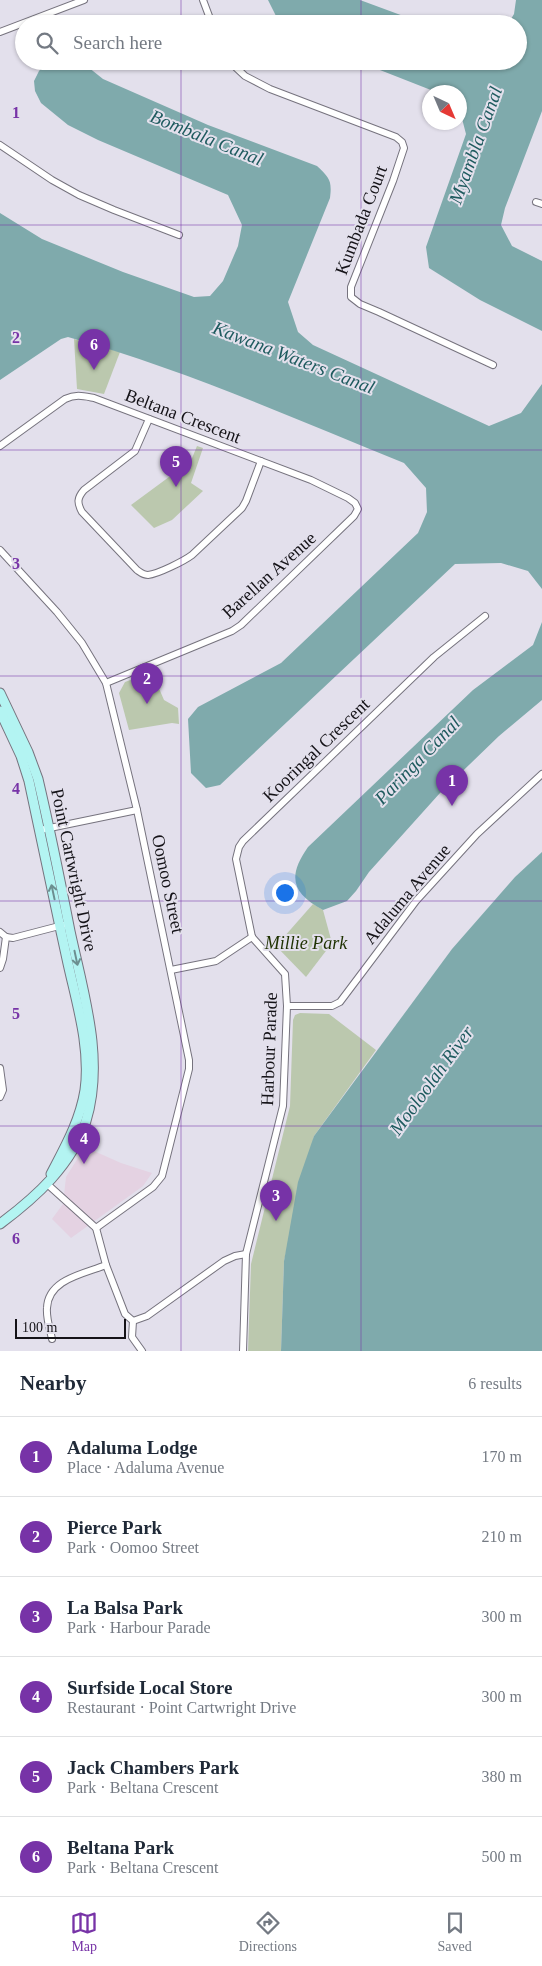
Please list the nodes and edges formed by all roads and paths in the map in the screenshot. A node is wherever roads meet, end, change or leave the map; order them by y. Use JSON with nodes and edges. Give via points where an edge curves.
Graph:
{"nodes":[{"id":1,"x":84,"y":0,"type":"edge"},
{"id":2,"x":203,"y":0,"type":"edge"},
{"id":3,"x":45,"y":15,"type":"edge"},
{"id":4,"x":209,"y":15,"type":"edge"},
{"id":5,"x":15,"y":26,"type":"edge"},
{"id":6,"x":0,"y":32,"type":"edge"},
{"id":7,"x":239,"y":70,"type":"edge"},
{"id":8,"x":0,"y":145,"type":"edge"},
{"id":9,"x":179,"y":235,"type":"dead end"},
{"id":10,"x":493,"y":366,"type":"dead end"},
{"id":11,"x":150,"y":419,"type":"junction"},
{"id":12,"x":0,"y":446,"type":"edge"},
{"id":13,"x":261,"y":461,"type":"junction"},
{"id":14,"x":358,"y":510,"type":"joint"},
{"id":15,"x":0,"y":550,"type":"edge"},
{"id":16,"x":485,"y":616,"type":"dead end"},
{"id":17,"x":106,"y":683,"type":"junction"},
{"id":18,"x":0,"y":694,"type":"edge"},
{"id":19,"x":0,"y":711,"type":"edge"},
{"id":20,"x":542,"y":774,"type":"edge"},
{"id":21,"x":137,"y":810,"type":"junction"},
{"id":22,"x":45,"y":829,"type":"junction"},
{"id":23,"x":64,"y":925,"type":"junction"},
{"id":24,"x":0,"y":932,"type":"edge"},
{"id":25,"x":6,"y":937,"type":"junction"},
{"id":26,"x":252,"y":937,"type":"junction"},
{"id":27,"x":0,"y":968,"type":"edge"},
{"id":28,"x":171,"y":970,"type":"junction"},
{"id":29,"x":287,"y":1006,"type":"junction"},
{"id":30,"x":0,"y":1068,"type":"edge"},
{"id":31,"x":0,"y":1096,"type":"edge"},
{"id":32,"x":46,"y":1183,"type":"junction"},
{"id":33,"x":0,"y":1224,"type":"edge"},
{"id":34,"x":96,"y":1228,"type":"junction"},
{"id":35,"x":246,"y":1254,"type":"junction"},
{"id":36,"x":106,"y":1265,"type":"junction"},
{"id":37,"x":133,"y":1321,"type":"junction"},
{"id":38,"x":52,"y":1339,"type":"dead end"},
{"id":39,"x":142,"y":1351,"type":"edge"},
{"id":40,"x":243,"y":1351,"type":"edge"}],
"edges":[{"from":1,"to":3,"type":"street"},
{"from":2,"to":4,"type":"street"},
{"from":5,"to":6,"type":"street"},
{"from":7,"to":10,"type":"street","name":"Kumbada Court","via":[[270,89],[402,142],[404,148],[394,181],[352,287],[351,297]]},
{"from":8,"to":9,"type":"street","via":[[79,195]]},
{"from":11,"to":12,"type":"street","name":"Beltana Crescent","via":[[94,398],[72,396]]},
{"from":11,"to":13,"type":"street","name":"Beltana Crescent"},
{"from":11,"to":13,"type":"street","via":[[135,451],[78,497],[82,512],[142,573],[152,574],[192,555],[242,508]]},
{"from":13,"to":14,"type":"street","name":"Beltana Crescent","via":[[348,498]]},
{"from":14,"to":17,"type":"street","name":"Barellan Avenue","via":[[236,628]]},
{"from":15,"to":17,"type":"street","name":"Oomoo Street","via":[[82,643]]},
{"from":16,"to":26,"type":"street","name":"Kooringal Crescent","via":[[434,657],[243,841],[236,859]]},
{"from":17,"to":21,"type":"street","name":"Oomoo Street"},
{"from":18,"to":22,"type":"main road","name":"Point Cartwright Drive","via":[[38,779]]},
{"from":19,"to":22,"type":"main road","name":"Point Cartwright Drive","via":[[21,756]]},
{"from":20,"to":29,"type":"street","name":"Adaluma Avenue","via":[[477,834],[416,901],[340,1002],[332,1006]]},
{"from":21,"to":22,"type":"street"},
{"from":21,"to":28,"type":"street","name":"Oomoo Street"},
{"from":22,"to":23,"type":"main road","name":"Point Cartwright Drive"},
{"from":23,"to":25,"type":"street"},
{"from":23,"to":32,"type":"main road","name":"Point Cartwright Drive","via":[[87,1012],[93,1086],[86,1121],[71,1154]]},
{"from":24,"to":25,"type":"street"},
{"from":25,"to":27,"type":"street"},
{"from":26,"to":28,"type":"street","via":[[216,961]]},
{"from":26,"to":29,"type":"street","name":"Harbour Parade","via":[[285,974]]},
{"from":28,"to":34,"type":"street","name":"Oomoo Street","via":[[189,1069],[164,1171],[154,1187]]},
{"from":29,"to":35,"type":"street","name":"Harbour Parade","via":[[283,1106]]},
{"from":30,"to":31,"type":"street"},
{"from":32,"to":33,"type":"main road","name":"Point Cartwright Drive"},
{"from":32,"to":34,"type":"street"},
{"from":34,"to":36,"type":"street"},
{"from":35,"to":37,"type":"street","via":[[224,1261],[147,1316]]},
{"from":35,"to":40,"type":"street","name":"Harbour Parade"},
{"from":36,"to":37,"type":"street","via":[[125,1314]]},
{"from":36,"to":38,"type":"street","via":[[54,1287],[46,1310]]},
{"from":37,"to":39,"type":"street","via":[[132,1337]]}]}
